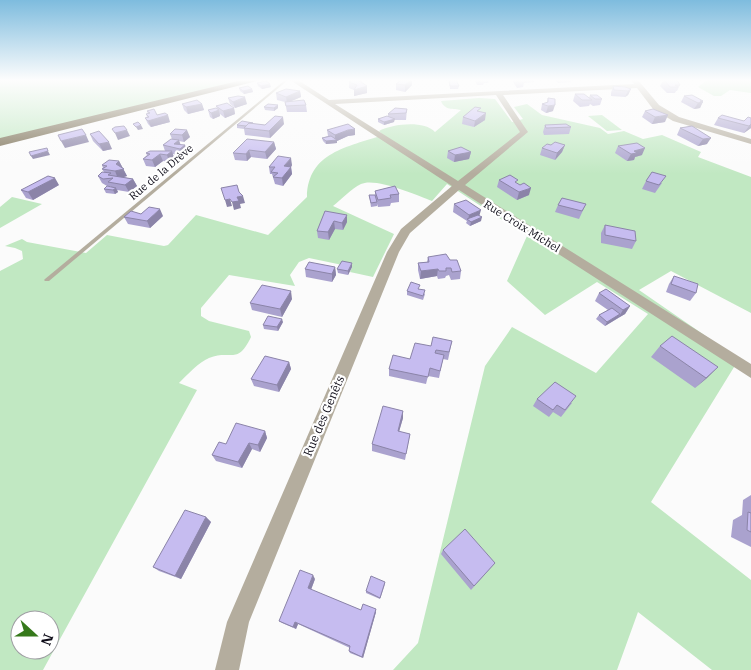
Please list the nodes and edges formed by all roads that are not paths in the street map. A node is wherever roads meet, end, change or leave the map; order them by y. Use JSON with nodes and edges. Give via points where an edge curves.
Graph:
{"nodes":[{"id":1,"x":127,"y":111,"type":"edge"},
{"id":2,"x":249,"y":111,"type":"edge"},
{"id":3,"x":343,"y":111,"type":"edge"},
{"id":4,"x":510,"y":111,"type":"edge"},
{"id":5,"x":663,"y":111,"type":"edge"},
{"id":6,"x":0,"y":142,"type":"edge"},
{"id":7,"x":751,"y":142,"type":"edge"},
{"id":8,"x":458,"y":186,"type":"junction"},
{"id":9,"x":47,"y":280,"type":"dead end"},
{"id":10,"x":751,"y":372,"type":"edge"},
{"id":11,"x":227,"y":670,"type":"edge"}],
"edges":[{"from":1,"to":6,"type":"main road"},
{"from":2,"to":9,"type":"lane","name":"Rue de la Drève"},
{"from":3,"to":8,"type":"street","name":"Rue Croix Michel"},
{"from":4,"to":8,"type":"street","name":"Rue des Genêts","via":[[524,132]]},
{"from":5,"to":7,"type":"street","via":[[676,119]]},
{"from":8,"to":10,"type":"street","name":"Rue Croix Michel"},
{"from":8,"to":11,"type":"street","name":"Rue des Genêts","via":[[405,232],[393,252],[238,622]]}]}
